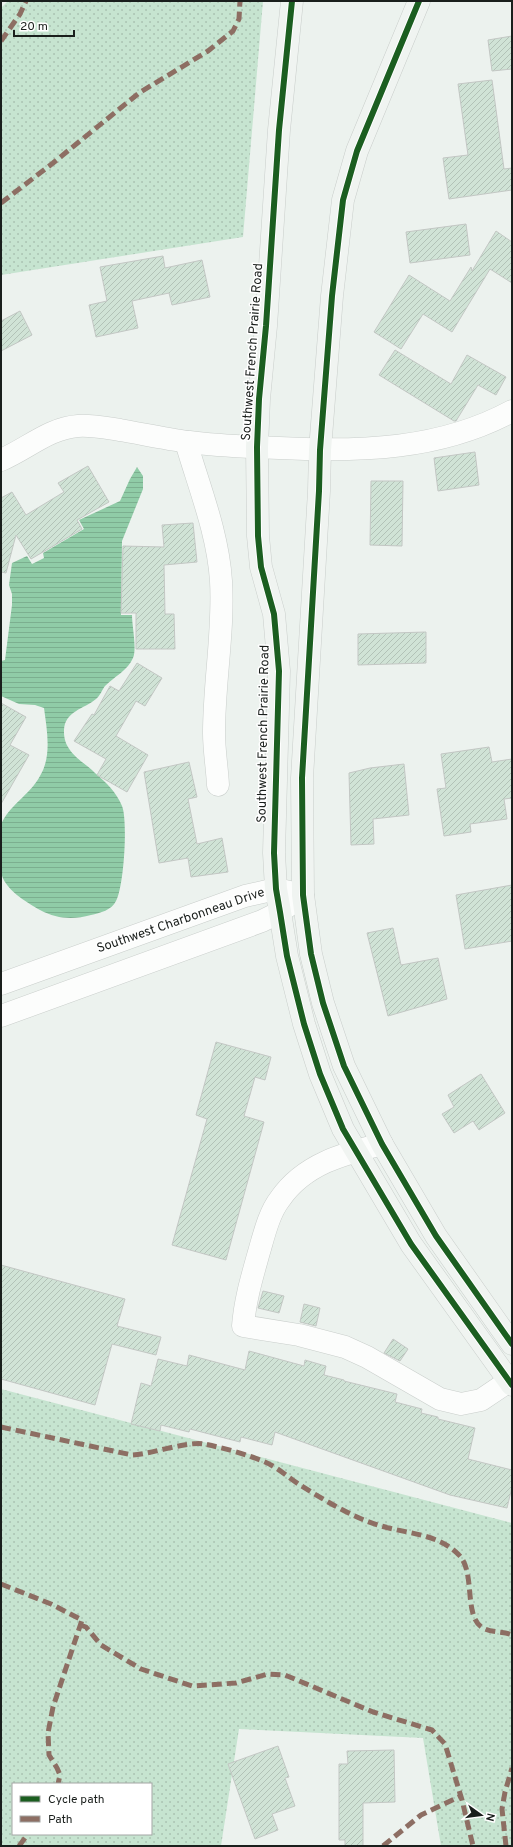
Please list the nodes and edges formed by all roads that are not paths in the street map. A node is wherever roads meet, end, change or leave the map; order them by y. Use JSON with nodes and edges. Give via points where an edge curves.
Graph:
{"nodes":[{"id":1,"x":292,"y":1,"type":"edge"},
{"id":2,"x":419,"y":1,"type":"edge"},
{"id":3,"x":512,"y":411,"type":"edge"},
{"id":4,"x":186,"y":442,"type":"junction"},
{"id":5,"x":258,"y":447,"type":"junction"},
{"id":6,"x":320,"y":450,"type":"junction"},
{"id":7,"x":1,"y":460,"type":"edge"},
{"id":8,"x":218,"y":785,"type":"dead end"},
{"id":9,"x":276,"y":889,"type":"junction"},
{"id":10,"x":303,"y":895,"type":"junction"},
{"id":11,"x":280,"y":912,"type":"junction"},
{"id":12,"x":1,"y":984,"type":"edge"},
{"id":13,"x":1,"y":1016,"type":"edge"},
{"id":14,"x":382,"y":1144,"type":"junction"},
{"id":15,"x":355,"y":1151,"type":"junction"},
{"id":16,"x":512,"y":1344,"type":"edge"},
{"id":17,"x":511,"y":1382,"type":"edge"}],
"edges":[{"from":1,"to":5,"type":"street","name":"Southwest French Prairie Road","via":[[278,138],[259,399]]},
{"from":2,"to":6,"type":"street","via":[[357,151],[343,200],[332,296]]},
{"from":3,"to":6,"type":"street","via":[[462,433],[419,443],[375,449]]},
{"from":4,"to":5,"type":"street"},
{"from":4,"to":7,"type":"street","via":[[100,427],[78,426],[57,430]]},
{"from":4,"to":8,"type":"street","via":[[212,526],[221,580],[221,632],[214,734]]},
{"from":5,"to":6,"type":"street"},
{"from":5,"to":9,"type":"street","name":"Southwest French Prairie Road","via":[[258,536],[261,567],[274,614],[279,672],[274,853]]},
{"from":6,"to":10,"type":"street","via":[[302,778]]},
{"from":9,"to":10,"type":"street","name":"Southwest Charbonneau Drive"},
{"from":9,"to":11,"type":"street","name":"Southwest French Prairie Road"},
{"from":9,"to":12,"type":"street","name":"Southwest Charbonneau Drive","via":[[245,896]]},
{"from":10,"to":11,"type":"street","name":"Southwest Charbonneau Drive"},
{"from":10,"to":14,"type":"street","via":[[311,954],[323,1003],[344,1066]]},
{"from":11,"to":13,"type":"street","name":"Southwest Charbonneau Drive","via":[[262,921]]},
{"from":11,"to":15,"type":"street","name":"Southwest French Prairie Road","via":[[287,956],[304,1024],[320,1074]]},
{"from":14,"to":15,"type":"street"},
{"from":14,"to":16,"type":"street","via":[[436,1236]]},
{"from":15,"to":17,"type":"street","name":"Southwest French Prairie Road","via":[[411,1244]]},
{"from":15,"to":17,"type":"street","via":[[318,1164],[299,1178],[279,1200],[266,1231],[249,1286],[244,1304],[243,1326],[299,1335],[345,1347],[440,1399],[461,1404],[481,1400]]}]}
